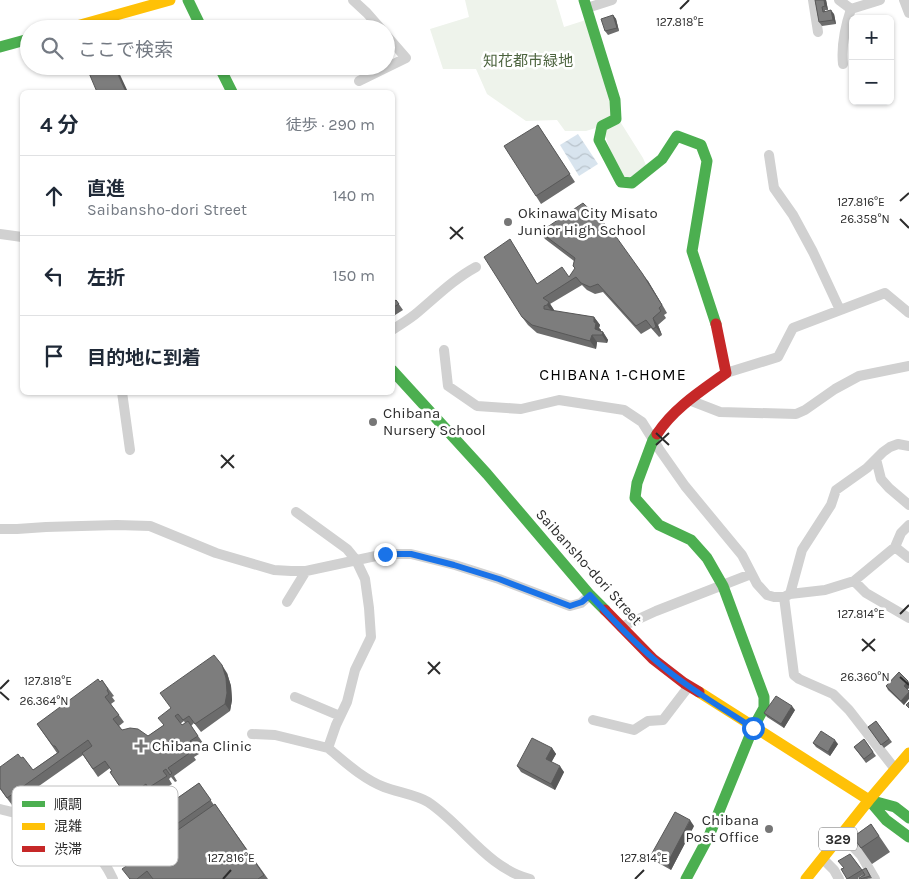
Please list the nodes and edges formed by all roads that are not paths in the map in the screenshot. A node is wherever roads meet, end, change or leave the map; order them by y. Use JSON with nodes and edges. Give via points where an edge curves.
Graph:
{"nodes":[{"id":1,"x":170,"y":0,"type":"edge"},
{"id":2,"x":188,"y":0,"type":"edge"},
{"id":3,"x":353,"y":0,"type":"edge"},
{"id":4,"x":612,"y":0,"type":"edge"},
{"id":5,"x":813,"y":0,"type":"edge"},
{"id":6,"x":839,"y":0,"type":"edge"},
{"id":7,"x":880,"y":0,"type":"edge"},
{"id":8,"x":904,"y":0,"type":"edge"},
{"id":9,"x":586,"y":4,"type":"edge"},
{"id":10,"x":851,"y":9,"type":"junction"},
{"id":11,"x":909,"y":13,"type":"edge"},
{"id":12,"x":98,"y":20,"type":"edge"},
{"id":13,"x":198,"y":20,"type":"edge"},
{"id":14,"x":373,"y":20,"type":"edge"},
{"id":15,"x":818,"y":32,"type":"dead end"},
{"id":16,"x":20,"y":42,"type":"edge"},
{"id":17,"x":395,"y":45,"type":"edge"},
{"id":18,"x":0,"y":48,"type":"edge"},
{"id":19,"x":395,"y":64,"type":"edge"},
{"id":20,"x":843,"y":64,"type":"dead end"},
{"id":21,"x":224,"y":75,"type":"edge"},
{"id":22,"x":373,"y":75,"type":"edge"},
{"id":23,"x":359,"y":82,"type":"dead end"},
{"id":24,"x":231,"y":90,"type":"edge"},
{"id":25,"x":769,"y":155,"type":"dead end"},
{"id":26,"x":0,"y":234,"type":"edge"},
{"id":27,"x":20,"y":237,"type":"edge"},
{"id":28,"x":476,"y":267,"type":"dead end"},
{"id":29,"x":840,"y":310,"type":"junction"},
{"id":30,"x":909,"y":313,"type":"edge"},
{"id":31,"x":395,"y":328,"type":"edge"},
{"id":32,"x":444,"y":350,"type":"dead end"},
{"id":33,"x":909,"y":366,"type":"edge"},
{"id":34,"x":395,"y":373,"type":"edge"},
{"id":35,"x":726,"y":373,"type":"junction"},
{"id":36,"x":122,"y":395,"type":"edge"},
{"id":37,"x":689,"y":400,"type":"junction"},
{"id":38,"x":653,"y":440,"type":"junction"},
{"id":39,"x":909,"y":446,"type":"edge"},
{"id":40,"x":130,"y":450,"type":"dead end"},
{"id":41,"x":876,"y":459,"type":"junction"},
{"id":42,"x":909,"y":505,"type":"edge"},
{"id":43,"x":296,"y":512,"type":"dead end"},
{"id":44,"x":909,"y":525,"type":"edge"},
{"id":45,"x":0,"y":529,"type":"edge"},
{"id":46,"x":895,"y":547,"type":"junction"},
{"id":47,"x":909,"y":558,"type":"edge"},
{"id":48,"x":356,"y":560,"type":"junction"},
{"id":49,"x":306,"y":571,"type":"junction"},
{"id":50,"x":751,"y":574,"type":"junction"},
{"id":51,"x":854,"y":581,"type":"junction"},
{"id":52,"x":723,"y":586,"type":"junction"},
{"id":53,"x":590,"y":595,"type":"junction"},
{"id":54,"x":787,"y":595,"type":"junction"},
{"id":55,"x":288,"y":602,"type":"dead end"},
{"id":56,"x":909,"y":618,"type":"edge"},
{"id":57,"x":621,"y":628,"type":"junction"},
{"id":58,"x":689,"y":686,"type":"junction"},
{"id":59,"x":294,"y":697,"type":"dead end"},
{"id":60,"x":340,"y":716,"type":"junction"},
{"id":61,"x":593,"y":720,"type":"dead end"},
{"id":62,"x":753,"y":728,"type":"junction"},
{"id":63,"x":252,"y":734,"type":"dead end"},
{"id":64,"x":328,"y":748,"type":"junction"},
{"id":65,"x":909,"y":753,"type":"edge"},
{"id":66,"x":894,"y":769,"type":"junction"},
{"id":67,"x":869,"y":800,"type":"junction"},
{"id":68,"x":909,"y":818,"type":"edge"},
{"id":69,"x":842,"y":835,"type":"junction"},
{"id":70,"x":909,"y":836,"type":"edge"},
{"id":71,"x":823,"y":859,"type":"junction"},
{"id":72,"x":106,"y":866,"type":"edge"},
{"id":73,"x":113,"y":879,"type":"edge"},
{"id":74,"x":530,"y":879,"type":"edge"},
{"id":75,"x":686,"y":879,"type":"edge"},
{"id":76,"x":806,"y":879,"type":"edge"},
{"id":77,"x":839,"y":879,"type":"edge"},
{"id":78,"x":875,"y":879,"type":"edge"}],
"edges":[{"from":1,"to":12,"type":"main road"},
{"from":2,"to":13,"type":"main road"},
{"from":3,"to":14,"type":"street"},
{"from":4,"to":9,"type":"street"},
{"from":5,"to":15,"type":"street"},
{"from":6,"to":10,"type":"street"},
{"from":7,"to":10,"type":"street"},
{"from":8,"to":11,"type":"street"},
{"from":9,"to":35,"type":"main road","via":[[615,100],[616,119],[602,126],[599,140],[621,182],[632,183],[662,159],[677,136],[701,145],[707,161],[692,251],[718,331]]},
{"from":10,"to":20,"type":"street","via":[[843,43]]},
{"from":16,"to":18,"type":"main road"},
{"from":17,"to":19,"type":"street","via":[[406,58]]},
{"from":21,"to":24,"type":"main road"},
{"from":22,"to":23,"type":"street"},
{"from":25,"to":29,"type":"street","via":[[774,188],[805,237]]},
{"from":26,"to":27,"type":"street"},
{"from":28,"to":31,"type":"street"},
{"from":29,"to":30,"type":"street","via":[[885,292]]},
{"from":29,"to":35,"type":"street","via":[[793,328],[778,357]]},
{"from":32,"to":38,"type":"street","via":[[448,386],[477,406],[521,409],[559,400],[624,410],[642,422]]},
{"from":33,"to":37,"type":"street","via":[[859,376],[796,414],[720,412]]},
{"from":34,"to":53,"type":"main road","name":"Saibansho-dori Street","via":[[487,474]]},
{"from":35,"to":37,"type":"main road"},
{"from":36,"to":40,"type":"street"},
{"from":37,"to":38,"type":"main road","via":[[665,422]]},
{"from":38,"to":50,"type":"street","via":[[685,486],[742,555]]},
{"from":38,"to":52,"type":"main road","via":[[636,482],[635,498],[659,525],[691,540],[707,558]]},
{"from":39,"to":41,"type":"street","via":[[898,444],[890,447]]},
{"from":41,"to":42,"type":"street","via":[[881,479]]},
{"from":41,"to":54,"type":"street","via":[[836,490],[831,505],[802,550]]},
{"from":43,"to":48,"type":"street","via":[[347,549]]},
{"from":44,"to":46,"type":"street"},
{"from":45,"to":49,"type":"street","via":[[150,526],[250,564],[274,570]]},
{"from":46,"to":47,"type":"street"},
{"from":46,"to":51,"type":"street"},
{"from":48,"to":49,"type":"street"},
{"from":48,"to":53,"type":"street","via":[[385,554],[411,554],[499,579],[570,606]]},
{"from":48,"to":60,"type":"street","via":[[365,579],[371,637]]},
{"from":49,"to":55,"type":"street"},
{"from":50,"to":52,"type":"street"},
{"from":50,"to":54,"type":"street","via":[[767,595]]},
{"from":51,"to":54,"type":"street","via":[[825,590]]},
{"from":51,"to":56,"type":"street","via":[[866,593]]},
{"from":52,"to":57,"type":"street"},
{"from":52,"to":62,"type":"main road","via":[[764,696],[764,708]]},
{"from":53,"to":57,"type":"main road","name":"Saibansho-dori Street"},
{"from":54,"to":66,"type":"street","via":[[794,675],[833,694]]},
{"from":57,"to":58,"type":"main road","name":"Saibansho-dori Street"},
{"from":58,"to":61,"type":"street","via":[[662,720],[648,721],[634,730]]},
{"from":58,"to":62,"type":"main road","name":"Saibansho-dori Street"},
{"from":59,"to":60,"type":"street"},
{"from":60,"to":64,"type":"street"},
{"from":62,"to":67,"type":"main road","name":"Saibansho-dori Street"},
{"from":62,"to":75,"type":"main road","via":[[709,836]]},
{"from":63,"to":64,"type":"street","via":[[275,735]]},
{"from":64,"to":74,"type":"street","via":[[376,783],[426,800],[495,862]]},
{"from":65,"to":66,"type":"main road","number":"329"},
{"from":66,"to":67,"type":"main road","number":"329"},
{"from":67,"to":68,"type":"main road","via":[[895,807]]},
{"from":67,"to":69,"type":"main road","number":"329"},
{"from":67,"to":70,"type":"main road","via":[[886,820]]},
{"from":69,"to":71,"type":"main road","number":"329"},
{"from":69,"to":78,"type":"street","via":[[861,855]]},
{"from":71,"to":76,"type":"main road","number":"329"},
{"from":71,"to":77,"type":"street"},
{"from":72,"to":73,"type":"street"}]}
